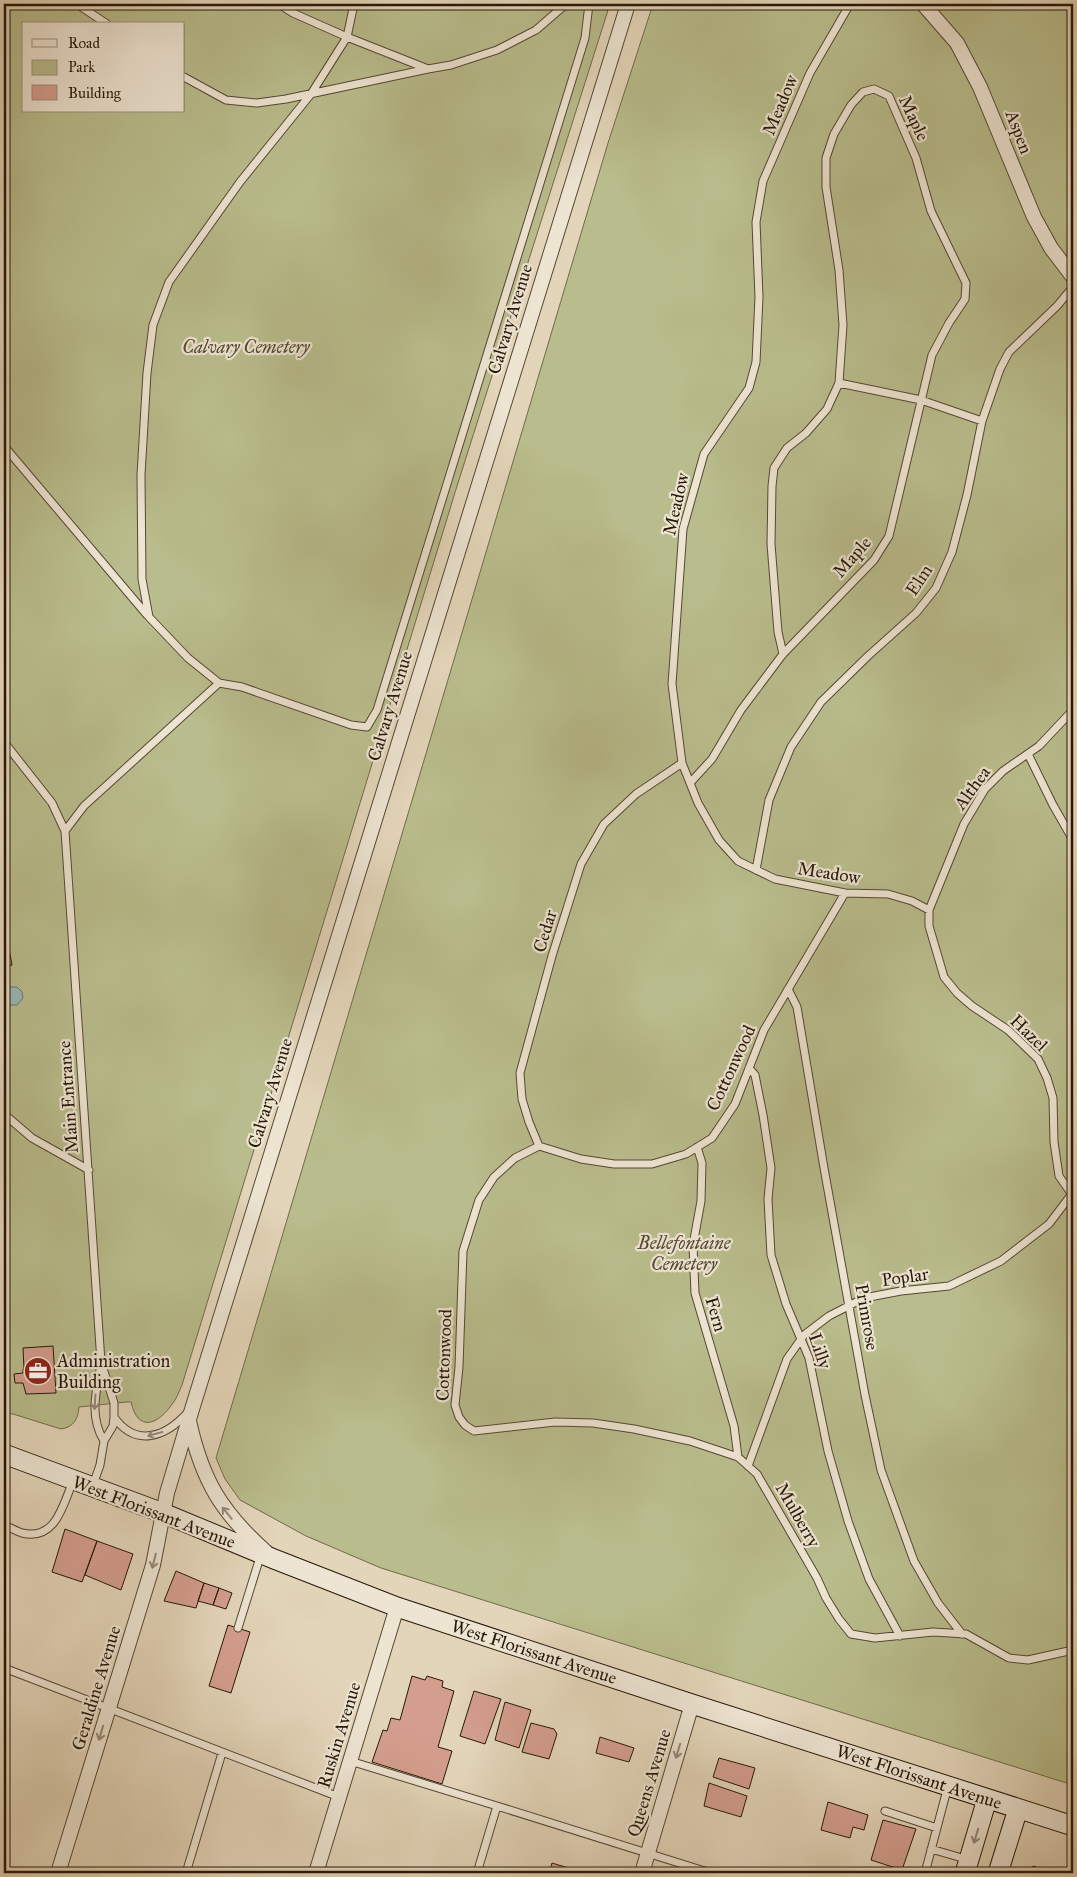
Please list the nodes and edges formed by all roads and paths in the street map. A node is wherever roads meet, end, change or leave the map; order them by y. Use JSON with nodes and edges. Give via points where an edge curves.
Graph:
{"nodes":[{"id":1,"x":77,"y":4,"type":"edge"},
{"id":2,"x":279,"y":4,"type":"edge"},
{"id":3,"x":354,"y":4,"type":"edge"},
{"id":4,"x":566,"y":4,"type":"edge"},
{"id":5,"x":589,"y":4,"type":"edge"},
{"id":6,"x":628,"y":4,"type":"edge"},
{"id":7,"x":850,"y":4,"type":"edge"},
{"id":8,"x":923,"y":4,"type":"edge"},
{"id":9,"x":104,"y":22,"type":"edge"},
{"id":10,"x":347,"y":37,"type":"junction"},
{"id":11,"x":428,"y":69,"type":"junction"},
{"id":12,"x":185,"y":77,"type":"edge"},
{"id":13,"x":311,"y":94,"type":"junction"},
{"id":14,"x":1073,"y":277,"type":"edge"},
{"id":15,"x":1073,"y":287,"type":"edge"},
{"id":16,"x":839,"y":382,"type":"junction"},
{"id":17,"x":920,"y":400,"type":"junction"},
{"id":18,"x":982,"y":421,"type":"junction"},
{"id":19,"x":4,"y":446,"type":"edge"},
{"id":20,"x":149,"y":617,"type":"junction"},
{"id":21,"x":783,"y":654,"type":"junction"},
{"id":22,"x":219,"y":683,"type":"junction"},
{"id":23,"x":1073,"y":710,"type":"edge"},
{"id":24,"x":4,"y":742,"type":"edge"},
{"id":25,"x":1028,"y":754,"type":"junction"},
{"id":26,"x":682,"y":763,"type":"junction"},
{"id":27,"x":690,"y":783,"type":"junction"},
{"id":28,"x":65,"y":831,"type":"junction"},
{"id":29,"x":1073,"y":840,"type":"edge"},
{"id":30,"x":756,"y":870,"type":"junction"},
{"id":31,"x":846,"y":893,"type":"junction"},
{"id":32,"x":929,"y":910,"type":"junction"},
{"id":33,"x":788,"y":989,"type":"junction"},
{"id":34,"x":749,"y":1068,"type":"junction"},
{"id":35,"x":4,"y":1114,"type":"edge"},
{"id":36,"x":539,"y":1146,"type":"junction"},
{"id":37,"x":696,"y":1147,"type":"junction"},
{"id":38,"x":89,"y":1170,"type":"junction"},
{"id":39,"x":1072,"y":1195,"type":"edge"},
{"id":40,"x":850,"y":1305,"type":"junction"},
{"id":41,"x":801,"y":1339,"type":"junction"},
{"id":42,"x":101,"y":1362,"type":"junction"},
{"id":43,"x":191,"y":1413,"type":"junction"},
{"id":44,"x":114,"y":1417,"type":"junction"},
{"id":45,"x":465,"y":1426,"type":"joint"},
{"id":46,"x":104,"y":1441,"type":"junction"},
{"id":47,"x":4,"y":1454,"type":"edge"},
{"id":48,"x":738,"y":1457,"type":"junction"},
{"id":49,"x":748,"y":1466,"type":"junction"},
{"id":50,"x":73,"y":1480,"type":"junction"},
{"id":51,"x":93,"y":1487,"type":"junction"},
{"id":52,"x":163,"y":1513,"type":"junction"},
{"id":53,"x":4,"y":1525,"type":"edge"},
{"id":54,"x":268,"y":1557,"type":"junction"},
{"id":55,"x":397,"y":1607,"type":"junction"},
{"id":56,"x":238,"y":1628,"type":"dead end"},
{"id":57,"x":962,"y":1634,"type":"junction"},
{"id":58,"x":900,"y":1636,"type":"junction"},
{"id":59,"x":1073,"y":1650,"type":"edge"},
{"id":60,"x":4,"y":1668,"type":"edge"},
{"id":61,"x":692,"y":1704,"type":"junction"},
{"id":62,"x":109,"y":1708,"type":"junction"},
{"id":63,"x":222,"y":1753,"type":"junction"},
{"id":64,"x":350,"y":1761,"type":"junction"},
{"id":65,"x":948,"y":1786,"type":"junction"},
{"id":66,"x":339,"y":1797,"type":"junction"},
{"id":67,"x":987,"y":1799,"type":"junction"},
{"id":68,"x":497,"y":1806,"type":"junction"},
{"id":69,"x":1018,"y":1809,"type":"junction"},
{"id":70,"x":885,"y":1811,"type":"dead end"},
{"id":71,"x":1073,"y":1826,"type":"edge"},
{"id":72,"x":936,"y":1828,"type":"junction"},
{"id":73,"x":931,"y":1849,"type":"junction"},
{"id":74,"x":648,"y":1853,"type":"junction"},
{"id":75,"x":967,"y":1867,"type":"edge"},
{"id":76,"x":925,"y":1872,"type":"edge"},
{"id":77,"x":58,"y":1873,"type":"edge"},
{"id":78,"x":186,"y":1873,"type":"edge"},
{"id":79,"x":316,"y":1873,"type":"edge"},
{"id":80,"x":477,"y":1873,"type":"edge"},
{"id":81,"x":642,"y":1873,"type":"edge"},
{"id":82,"x":711,"y":1873,"type":"edge"},
{"id":83,"x":998,"y":1873,"type":"edge"}],
"edges":[{"from":1,"to":9,"type":"lane"},
{"from":2,"to":10,"type":"lane"},
{"from":3,"to":10,"type":"lane"},
{"from":4,"to":11,"type":"lane","via":[[536,30],[497,50]]},
{"from":5,"to":22,"type":"lane","via":[[585,38],[372,721],[367,727],[360,727],[242,687]]},
{"from":6,"to":43,"type":"street","name":"Calvary Avenue"},
{"from":7,"to":26,"type":"lane","name":"Meadow","via":[[810,73],[763,181],[756,222],[759,297],[756,362],[749,388],[704,454],[683,529],[672,684]]},
{"from":8,"to":14,"type":"street","name":"Aspen","via":[[957,43],[980,86],[1034,217],[1051,248]]},
{"from":10,"to":11,"type":"lane"},
{"from":10,"to":13,"type":"lane"},
{"from":11,"to":13,"type":"lane"},
{"from":12,"to":13,"type":"lane","via":[[226,100],[257,103]]},
{"from":13,"to":20,"type":"lane","via":[[240,182],[169,282],[153,325],[141,475],[142,579]]},
{"from":15,"to":18,"type":"lane","name":"Elm","via":[[1009,352]]},
{"from":16,"to":17,"type":"lane"},
{"from":16,"to":17,"type":"lane","name":"Maple","via":[[843,325],[839,270],[826,187],[826,158],[834,134],[851,104],[863,92],[874,90],[889,96],[916,158],[931,211],[966,283],[965,300],[932,355]]},
{"from":16,"to":21,"type":"lane","name":"Maple","via":[[827,409],[806,433],[787,448],[774,468],[771,544],[778,632]]},
{"from":17,"to":18,"type":"lane"},
{"from":17,"to":21,"type":"lane","name":"Maple","via":[[889,536],[874,560]]},
{"from":18,"to":30,"type":"lane","name":"Elm","via":[[952,552],[936,588],[916,613],[821,702],[791,747],[769,800]]},
{"from":19,"to":20,"type":"lane"},
{"from":20,"to":22,"type":"lane","via":[[182,652]]},
{"from":21,"to":27,"type":"lane","name":"Maple","via":[[741,710],[712,759]]},
{"from":22,"to":28,"type":"lane","via":[[84,806]]},
{"from":23,"to":25,"type":"lane","name":"Althea"},
{"from":24,"to":28,"type":"lane","via":[[52,803]]},
{"from":25,"to":29,"type":"lane"},
{"from":25,"to":32,"type":"lane","name":"Althea","via":[[1003,771],[985,789],[964,824]]},
{"from":26,"to":27,"type":"lane","name":"Meadow"},
{"from":26,"to":36,"type":"lane","name":"Cedar","via":[[636,794],[604,824],[582,864],[552,956],[520,1073],[522,1099]]},
{"from":27,"to":30,"type":"lane","name":"Meadow","via":[[719,840],[738,861]]},
{"from":28,"to":38,"type":"lane","name":"Main Entrance"},
{"from":30,"to":31,"type":"lane","name":"Meadow","via":[[775,879]]},
{"from":31,"to":32,"type":"lane","name":"Meadow","via":[[888,894],[912,900]]},
{"from":31,"to":33,"type":"lane","name":"Cottonwood"},
{"from":32,"to":39,"type":"lane","name":"Hazel","via":[[929,926],[944,977],[956,993],[1008,1030],[1038,1060],[1053,1098],[1059,1176]]},
{"from":33,"to":34,"type":"lane","name":"Cottonwood","via":[[764,1030]]},
{"from":33,"to":40,"type":"lane","name":"Primrose","via":[[798,1007]]},
{"from":34,"to":37,"type":"lane","name":"Cottonwood","via":[[735,1104],[712,1138]]},
{"from":34,"to":41,"type":"lane","name":"Lilly","via":[[757,1083],[771,1168],[768,1199],[771,1254]]},
{"from":35,"to":38,"type":"lane","via":[[32,1138]]},
{"from":36,"to":37,"type":"lane","name":"Cottonwood","via":[[581,1159],[614,1164],[652,1164],[686,1154]]},
{"from":36,"to":45,"type":"lane","name":"Cottonwood","via":[[515,1158],[494,1177],[479,1200],[469,1227],[463,1251],[455,1405]]},
{"from":37,"to":48,"type":"lane","name":"Fern","via":[[702,1163],[701,1200],[693,1245],[695,1293],[734,1426]]},
{"from":38,"to":42,"type":"lane","name":"Main Entrance"},
{"from":39,"to":40,"type":"lane","name":"Poplar","via":[[1049,1224],[1001,1261],[949,1286],[864,1298]]},
{"from":40,"to":41,"type":"lane","name":"Poplar","via":[[829,1316]]},
{"from":40,"to":57,"type":"lane","name":"Primrose","via":[[884,1478],[914,1561],[938,1603]]},
{"from":41,"to":49,"type":"lane","name":"Poplar","via":[[787,1358]]},
{"from":41,"to":58,"type":"lane","name":"Lilly","via":[[809,1358],[828,1451],[848,1521],[869,1579]]},
{"from":42,"to":44,"type":"lane","name":"Main Entrance","via":[[114,1403]]},
{"from":42,"to":46,"type":"lane","name":"Main Entrance","one_way":true,"via":[[95,1420]]},
{"from":43,"to":44,"type":"lane","one_way":true,"via":[[171,1428],[148,1436],[129,1432]]},
{"from":43,"to":52,"type":"street","name":"Calvary Avenue"},
{"from":54,"to":43,"type":"street","one_way":true,"via":[[235,1522],[213,1491],[198,1457]]},
{"from":44,"to":46,"type":"lane","name":"Main Entrance","via":[[113,1426]]},
{"from":45,"to":48,"type":"lane","name":"Mulberry","via":[[474,1431],[555,1422],[593,1423],[690,1441]]},
{"from":46,"to":51,"type":"lane","name":"Main Entrance"},
{"from":47,"to":50,"type":"main road","name":"West Florissant Avenue"},
{"from":48,"to":49,"type":"lane","name":"Mulberry"},
{"from":49,"to":58,"type":"lane","name":"Mulberry","via":[[757,1474],[826,1598],[851,1634],[875,1638]]},
{"from":50,"to":51,"type":"main road","name":"West Florissant Avenue"},
{"from":50,"to":53,"type":"lane","via":[[58,1519],[48,1530],[38,1534]]},
{"from":51,"to":52,"type":"main road","name":"West Florissant Avenue"},
{"from":52,"to":54,"type":"main road","name":"West Florissant Avenue"},
{"from":52,"to":62,"type":"street","name":"Geraldine Avenue","one_way":true,"via":[[153,1565]]},
{"from":54,"to":55,"type":"main road","name":"West Florissant Avenue"},
{"from":54,"to":56,"type":"lane"},
{"from":55,"to":61,"type":"main road","name":"West Florissant Avenue"},
{"from":55,"to":64,"type":"street","name":"Ruskin Avenue"},
{"from":57,"to":58,"type":"lane","name":"Mulberry","via":[[933,1632]]},
{"from":57,"to":59,"type":"lane","name":"Mulberry","via":[[1009,1658],[1028,1660]]},
{"from":60,"to":62,"type":"lane"},
{"from":61,"to":65,"type":"main road","name":"West Florissant Avenue"},
{"from":61,"to":74,"type":"street","name":"Queens Avenue","one_way":true},
{"from":62,"to":63,"type":"lane"},
{"from":62,"to":77,"type":"street","name":"Geraldine Avenue","one_way":true},
{"from":63,"to":66,"type":"lane"},
{"from":63,"to":78,"type":"lane"},
{"from":64,"to":66,"type":"street","name":"Ruskin Avenue"},
{"from":64,"to":68,"type":"lane"},
{"from":65,"to":67,"type":"main road","name":"West Florissant Avenue"},
{"from":65,"to":72,"type":"lane"},
{"from":66,"to":79,"type":"street","name":"Ruskin Avenue"},
{"from":67,"to":69,"type":"main road","name":"West Florissant Avenue"},
{"from":67,"to":75,"type":"main road","one_way":true},
{"from":68,"to":74,"type":"lane"},
{"from":68,"to":80,"type":"lane"},
{"from":69,"to":71,"type":"main road","name":"West Florissant Avenue"},
{"from":69,"to":83,"type":"main road"},
{"from":70,"to":72,"type":"lane"},
{"from":72,"to":73,"type":"lane"},
{"from":73,"to":75,"type":"lane"},
{"from":73,"to":76,"type":"lane"},
{"from":74,"to":81,"type":"street","name":"Queens Avenue"},
{"from":74,"to":82,"type":"lane"}]}
